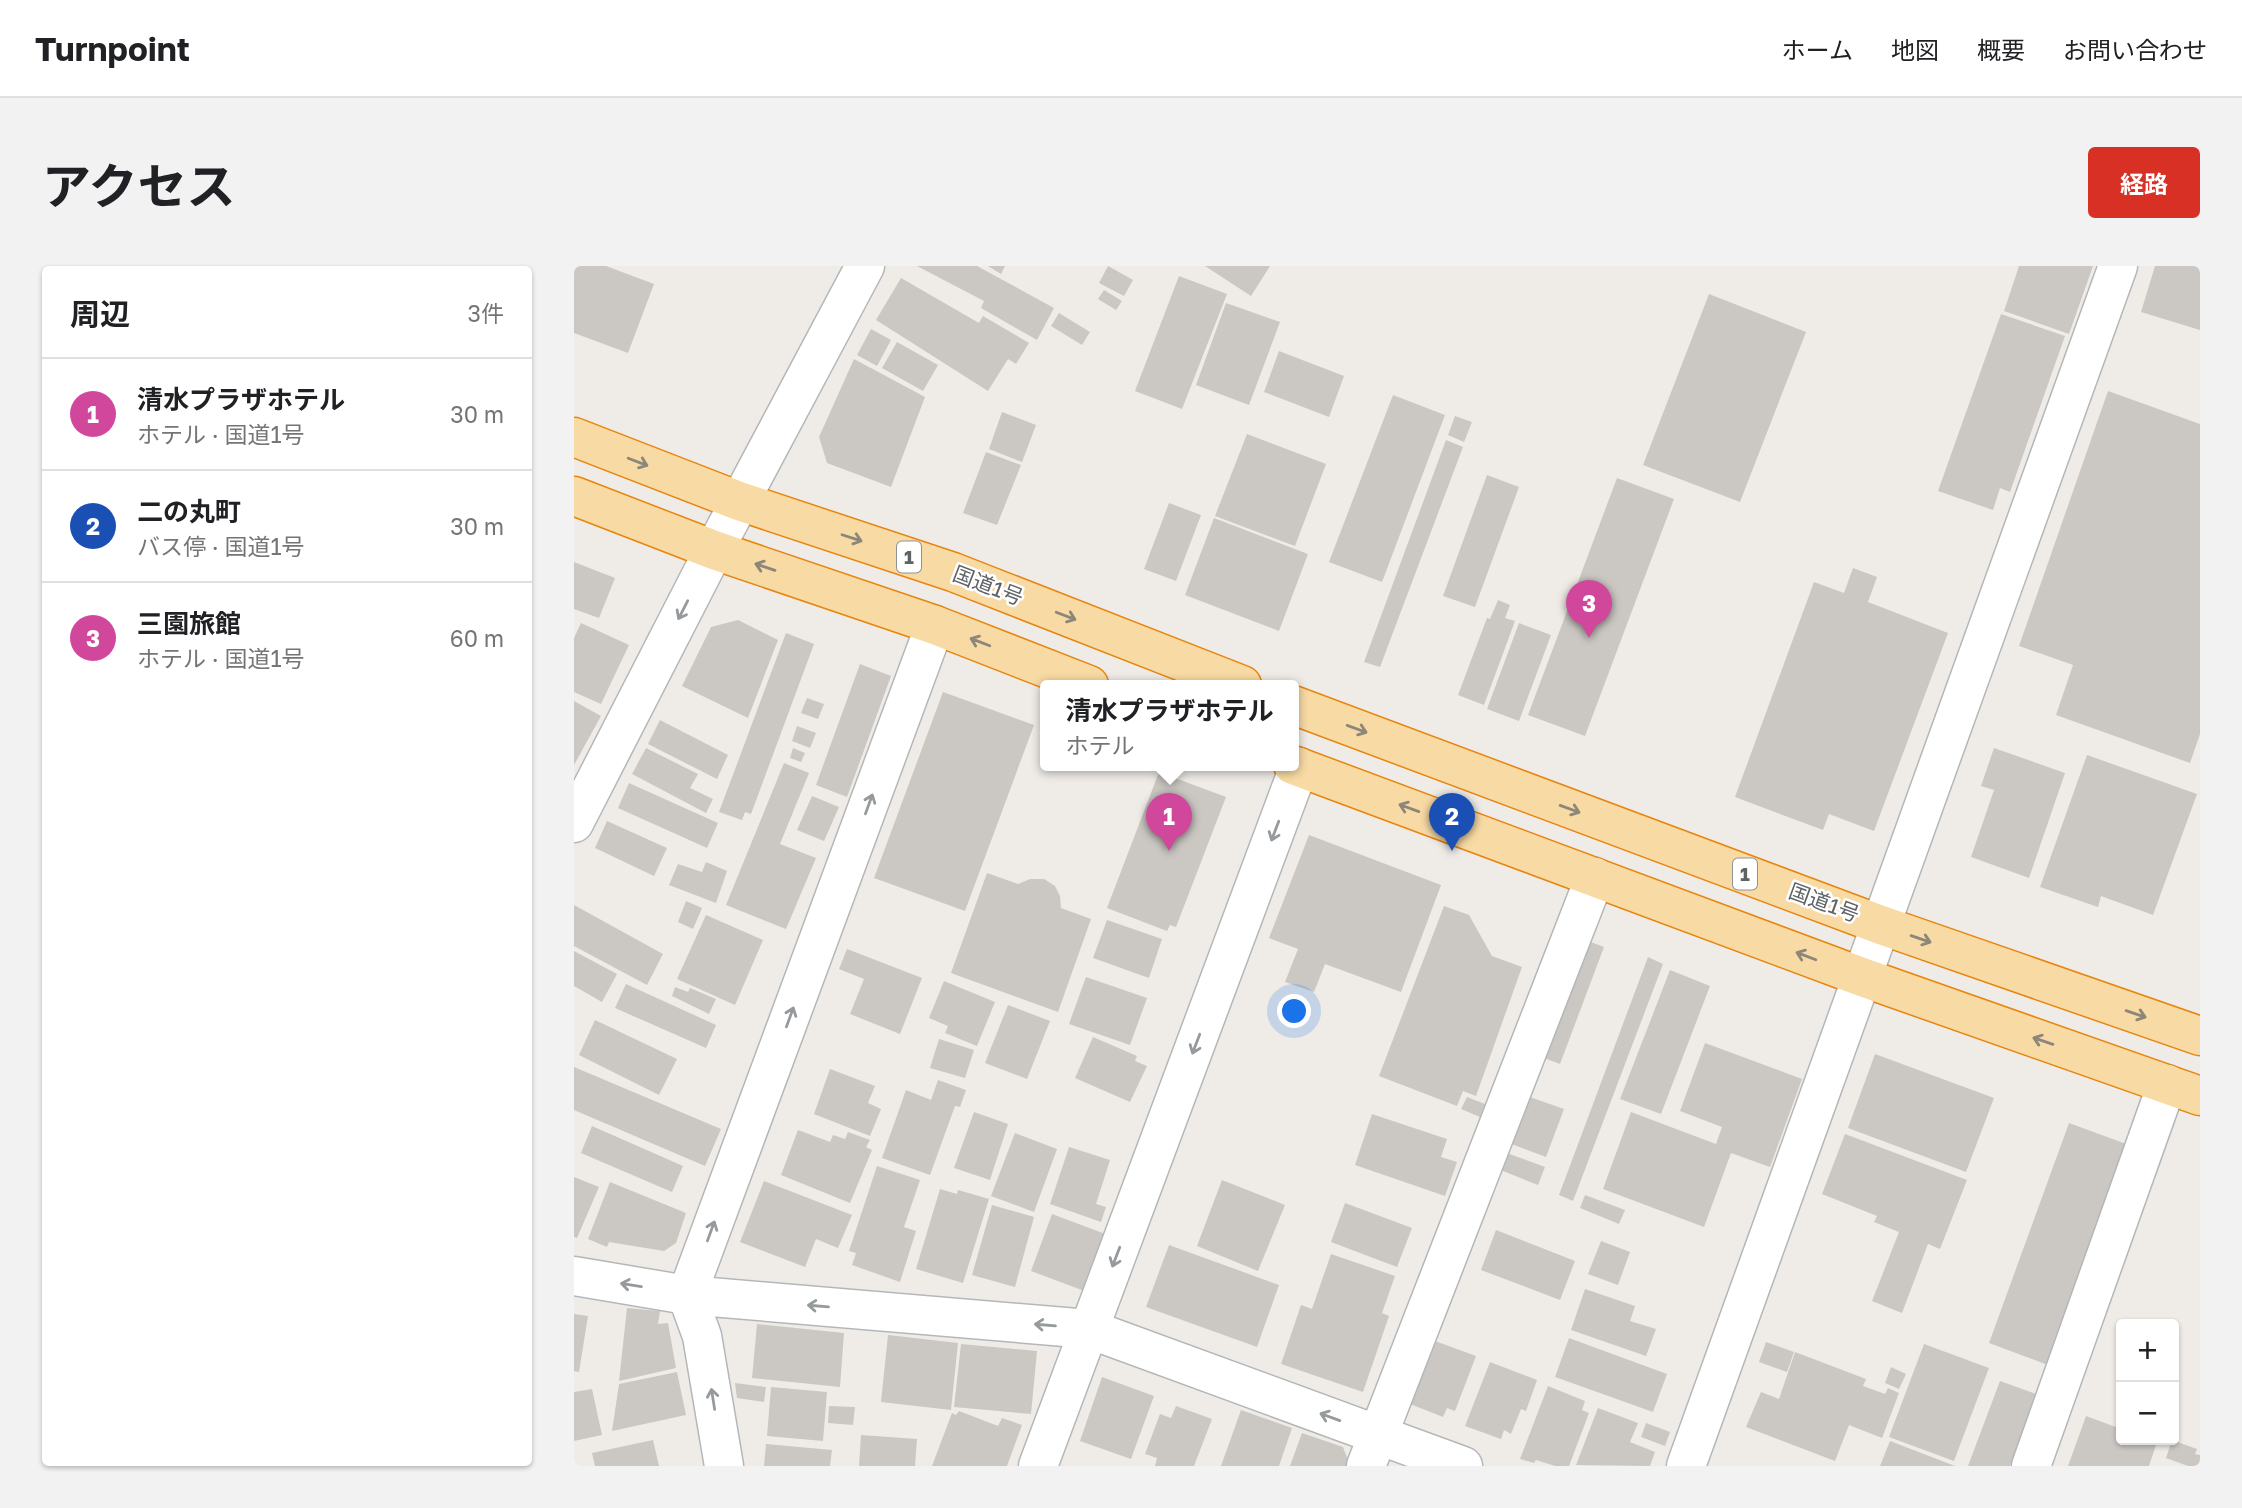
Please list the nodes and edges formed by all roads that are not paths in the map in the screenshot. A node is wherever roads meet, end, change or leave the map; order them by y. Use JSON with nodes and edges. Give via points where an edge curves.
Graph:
{"nodes":[{"id":1,"x":865,"y":266,"type":"edge"},
{"id":2,"x":2118,"y":266,"type":"edge"},
{"id":3,"x":574,"y":437,"type":"edge"},
{"id":4,"x":574,"y":496,"type":"edge"},
{"id":5,"x":739,"y":501,"type":"junction"},
{"id":6,"x":714,"y":550,"type":"junction"},
{"id":7,"x":935,"y":625,"type":"junction"},
{"id":8,"x":1076,"y":680,"type":"edge"},
{"id":9,"x":1229,"y":680,"type":"edge"},
{"id":10,"x":1299,"y":707,"type":"edge"},
{"id":11,"x":1299,"y":767,"type":"edge"},
{"id":12,"x":1294,"y":771,"type":"edge"},
{"id":13,"x":574,"y":823,"type":"edge"},
{"id":14,"x":1595,"y":877,"type":"junction"},
{"id":15,"x":1881,"y":925,"type":"junction"},
{"id":16,"x":1862,"y":977,"type":"junction"},
{"id":17,"x":2200,"y":1036,"type":"edge"},
{"id":18,"x":2184,"y":1090,"type":"edge"},
{"id":19,"x":574,"y":1276,"type":"edge"},
{"id":20,"x":687,"y":1295,"type":"junction"},
{"id":21,"x":1089,"y":1329,"type":"junction"},
{"id":22,"x":1372,"y":1450,"type":"edge"},
{"id":23,"x":724,"y":1466,"type":"edge"},
{"id":24,"x":1038,"y":1466,"type":"edge"},
{"id":25,"x":1463,"y":1466,"type":"edge"},
{"id":26,"x":1686,"y":1466,"type":"edge"},
{"id":27,"x":2031,"y":1466,"type":"edge"}],
"edges":[{"from":1,"to":5,"type":"street"},
{"from":2,"to":15,"type":"street"},
{"from":3,"to":5,"type":"highway","name":"国道1号","number":"1","one_way":true},
{"from":4,"to":6,"type":"highway"},
{"from":5,"to":6,"type":"street"},
{"from":5,"to":9,"type":"highway","name":"国道1号","number":"1","one_way":true,"via":[[953,572]]},
{"from":7,"to":6,"type":"highway","one_way":true},
{"from":6,"to":13,"type":"street","one_way":true},
{"from":8,"to":7,"type":"highway","one_way":true},
{"from":20,"to":7,"type":"street","one_way":true},
{"from":10,"to":15,"type":"highway","name":"国道1号","number":"1","one_way":true},
{"from":14,"to":11,"type":"highway","one_way":true},
{"from":12,"to":21,"type":"street","one_way":true},
{"from":16,"to":14,"type":"highway","one_way":true},
{"from":14,"to":22,"type":"street"},
{"from":15,"to":16,"type":"street"},
{"from":15,"to":17,"type":"highway","name":"国道1号","number":"1","one_way":true},
{"from":18,"to":16,"type":"highway","one_way":true},
{"from":16,"to":26,"type":"street"},
{"from":18,"to":27,"type":"street"},
{"from":20,"to":19,"type":"street","one_way":true},
{"from":21,"to":20,"type":"street","one_way":true},
{"from":23,"to":20,"type":"street","one_way":true,"via":[[702,1336]]},
{"from":22,"to":21,"type":"street","one_way":true},
{"from":21,"to":24,"type":"street"},
{"from":22,"to":25,"type":"street"}]}
